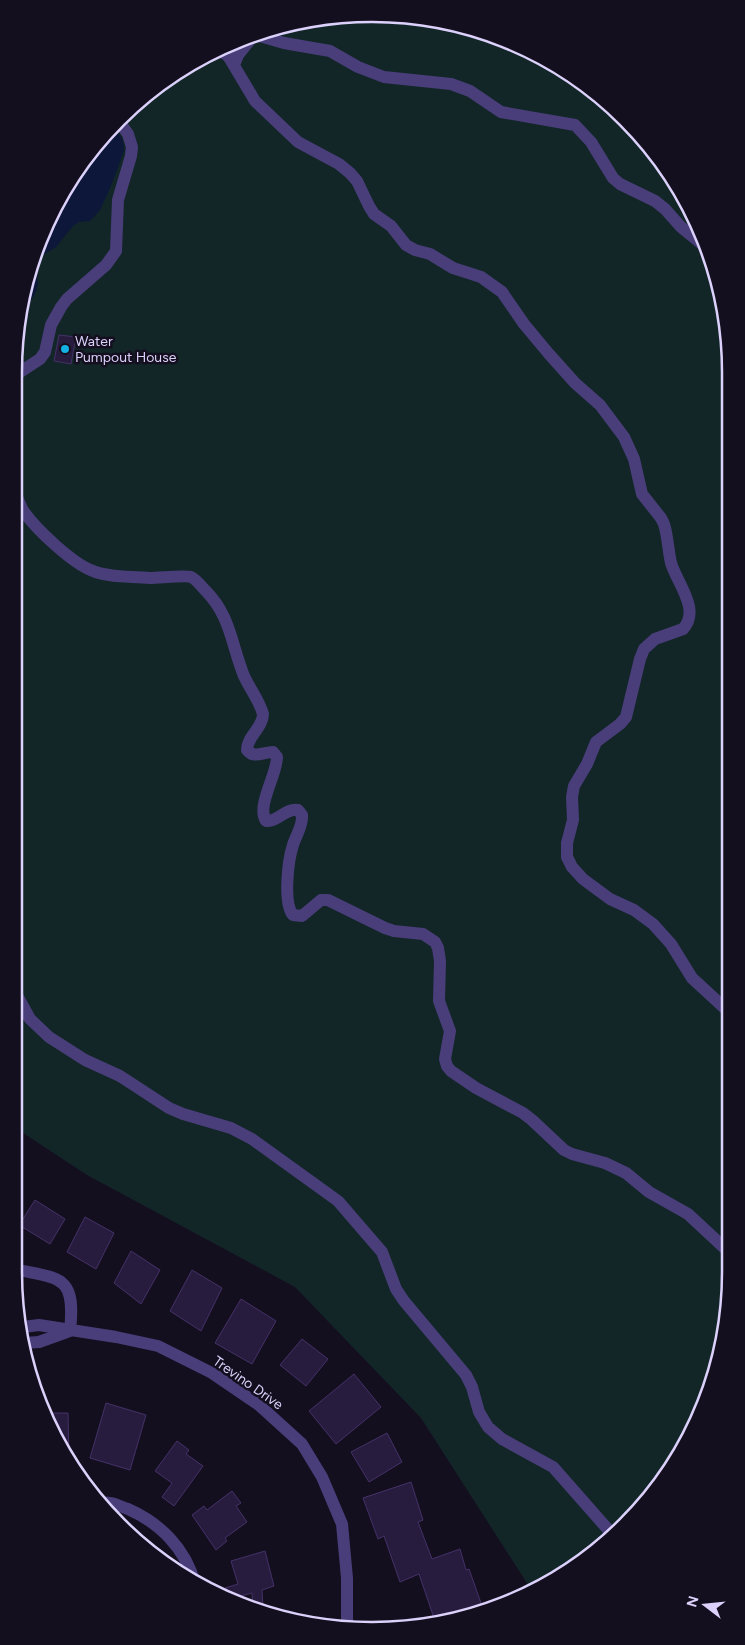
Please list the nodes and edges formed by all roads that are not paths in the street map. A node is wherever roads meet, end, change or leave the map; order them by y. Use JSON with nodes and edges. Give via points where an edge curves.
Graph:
{"nodes":[{"id":1,"x":268,"y":39,"type":"edge"},
{"id":2,"x":244,"y":47,"type":"edge"},
{"id":3,"x":227,"y":55,"type":"edge"},
{"id":4,"x":234,"y":64,"type":"junction"},
{"id":5,"x":123,"y":127,"type":"edge"},
{"id":6,"x":696,"y":238,"type":"edge"},
{"id":7,"x":22,"y":371,"type":"edge"},
{"id":8,"x":22,"y":508,"type":"edge"},
{"id":9,"x":22,"y":1004,"type":"edge"},
{"id":10,"x":722,"y":1006,"type":"edge"},
{"id":11,"x":722,"y":1246,"type":"edge"},
{"id":12,"x":22,"y":1270,"type":"edge"},
{"id":13,"x":26,"y":1327,"type":"edge"},
{"id":14,"x":70,"y":1331,"type":"junction"},
{"id":15,"x":29,"y":1343,"type":"edge"},
{"id":16,"x":108,"y":1502,"type":"edge"},
{"id":17,"x":609,"y":1530,"type":"edge"},
{"id":18,"x":190,"y":1572,"type":"edge"},
{"id":19,"x":347,"y":1622,"type":"edge"}],
"edges":[{"from":1,"to":6,"type":"street","via":[[330,51],[384,77],[451,84],[470,91],[501,112],[575,125],[591,142],[613,178],[655,201]]},
{"from":2,"to":4,"type":"street"},
{"from":3,"to":4,"type":"street"},
{"from":4,"to":10,"type":"street","via":[[255,101],[298,142],[350,173],[374,214],[391,226],[406,245],[497,287],[568,376],[606,412],[627,442],[642,494],[661,518],[666,531],[672,564],[686,595],[689,619],[683,629],[655,639],[644,649],[626,717],[594,745],[573,791],[574,820],[566,843],[567,857],[575,871],[590,884],[653,924],[671,944],[692,978]]},
{"from":5,"to":7,"type":"street","via":[[132,147],[118,200],[116,251],[106,265],[67,299],[51,325],[47,348],[40,359]]},
{"from":8,"to":11,"type":"street","via":[[84,568],[112,575],[163,579],[189,576],[222,612],[245,677],[263,714],[247,750],[255,755],[273,752],[277,757],[264,805],[264,819],[272,821],[291,809],[302,815],[290,857],[288,904],[293,915],[302,916],[321,900],[328,900],[384,928],[431,938],[439,952],[439,1001],[450,1031],[445,1059],[451,1071],[524,1113],[564,1150],[626,1173],[648,1192],[688,1214]]},
{"from":9,"to":17,"type":"street","via":[[30,1019],[49,1037],[85,1060],[120,1076],[169,1108],[231,1128],[252,1139],[343,1206],[382,1252],[404,1301],[466,1375],[488,1427],[502,1439],[553,1467]]},
{"from":12,"to":14,"type":"street","via":[[58,1279],[68,1288]]},
{"from":13,"to":14,"type":"street","name":"Trevino Drive","via":[[39,1325]]},
{"from":14,"to":15,"type":"street","name":"Trevino Drive"},
{"from":14,"to":19,"type":"street","name":"Trevino Drive","via":[[116,1336],[158,1346],[212,1373],[252,1400],[302,1444],[322,1477],[342,1524]]},
{"from":16,"to":18,"type":"street","via":[[144,1516],[158,1526],[173,1541]]}]}
